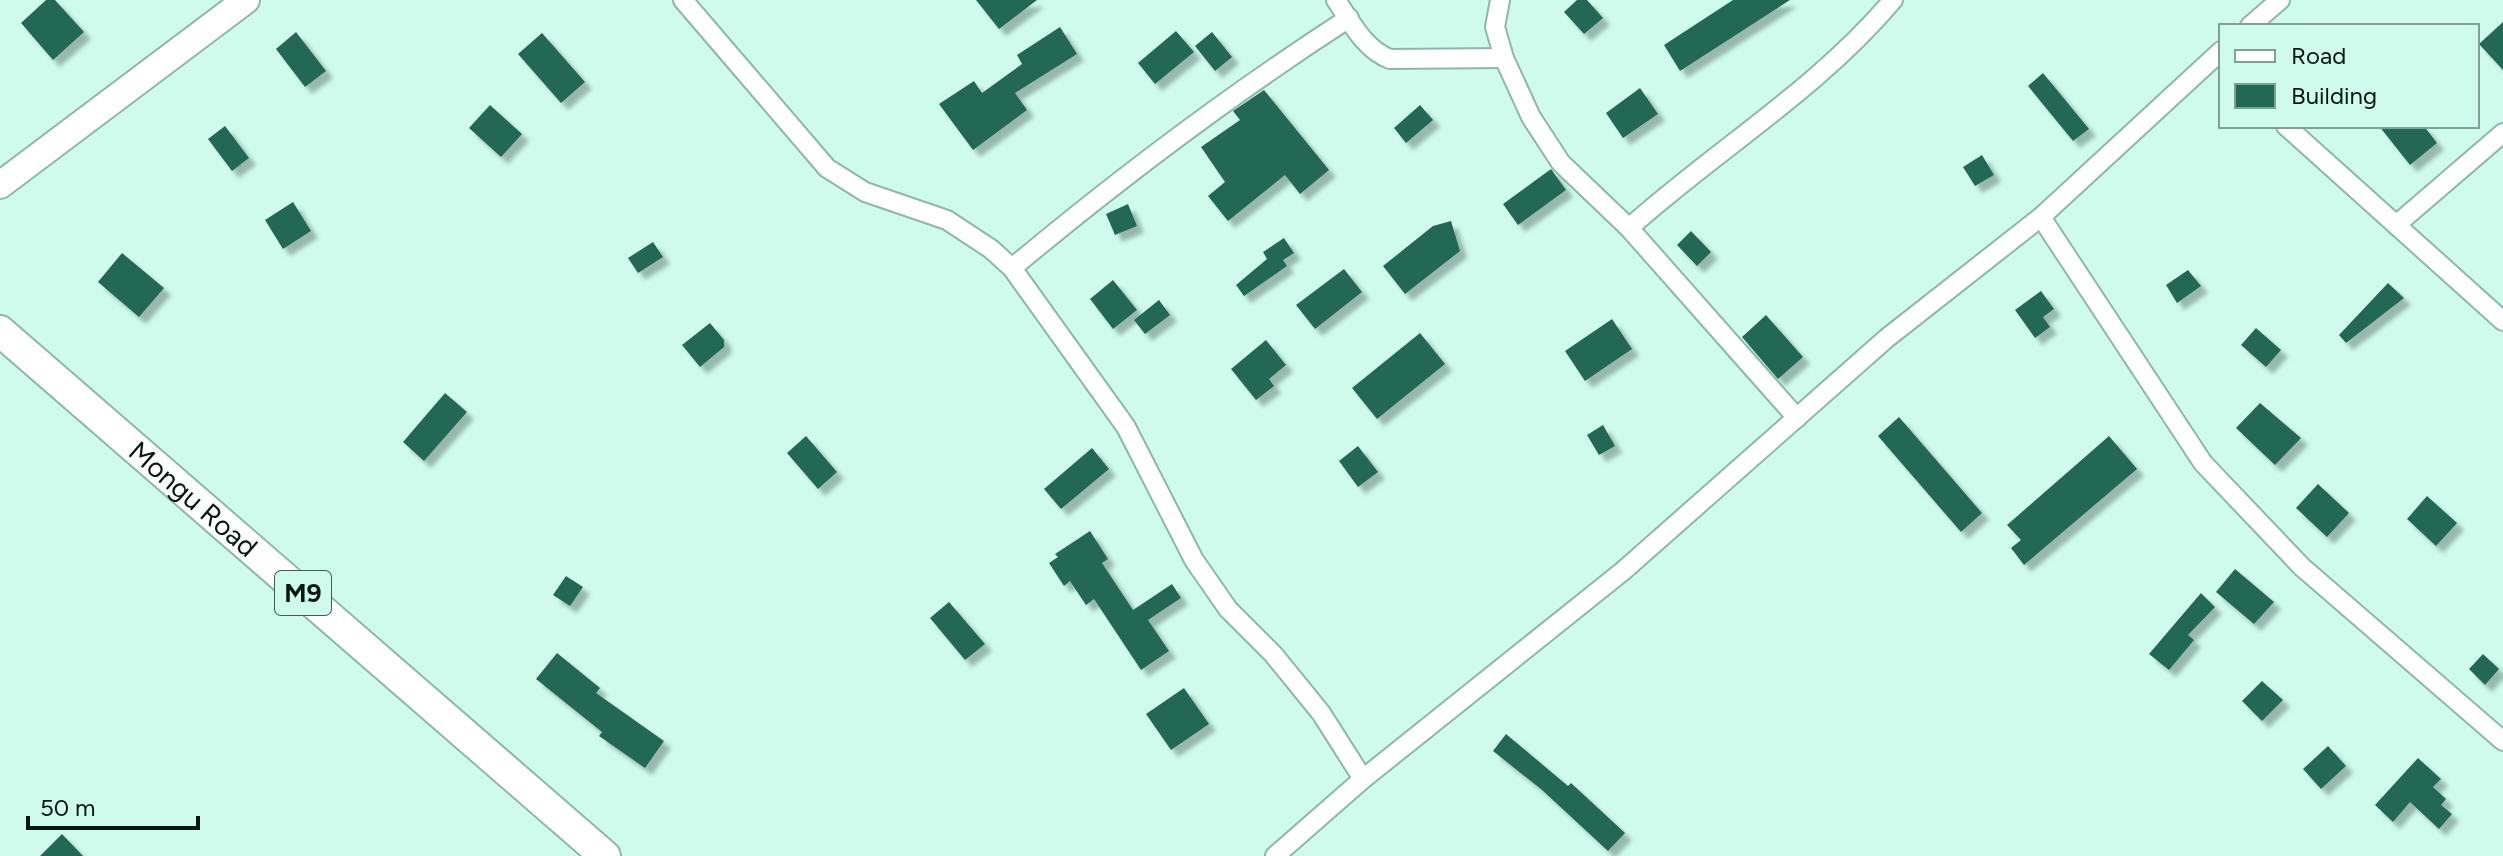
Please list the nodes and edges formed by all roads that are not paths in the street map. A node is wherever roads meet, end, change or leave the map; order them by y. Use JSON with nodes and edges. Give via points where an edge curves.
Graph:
{"nodes":[{"id":1,"x":246,"y":0,"type":"edge"},
{"id":2,"x":683,"y":0,"type":"edge"},
{"id":3,"x":1336,"y":0,"type":"edge"},
{"id":4,"x":1500,"y":0,"type":"edge"},
{"id":5,"x":1893,"y":0,"type":"edge"},
{"id":6,"x":2280,"y":0,"type":"edge"},
{"id":7,"x":1349,"y":18,"type":"junction"},
{"id":8,"x":2252,"y":24,"type":"edge"},
{"id":9,"x":1504,"y":58,"type":"junction"},
{"id":10,"x":2218,"y":58,"type":"edge"},
{"id":11,"x":2288,"y":128,"type":"edge"},
{"id":12,"x":2503,"y":133,"type":"edge"},
{"id":13,"x":0,"y":185,"type":"edge"},
{"id":14,"x":2041,"y":217,"type":"junction"},
{"id":15,"x":2396,"y":225,"type":"junction"},
{"id":16,"x":1629,"y":228,"type":"junction"},
{"id":17,"x":1012,"y":268,"type":"junction"},
{"id":18,"x":2503,"y":321,"type":"edge"},
{"id":19,"x":0,"y":331,"type":"edge"},
{"id":20,"x":1797,"y":418,"type":"junction"},
{"id":21,"x":2503,"y":741,"type":"edge"},
{"id":22,"x":1363,"y":779,"type":"junction"},
{"id":23,"x":605,"y":856,"type":"edge"},
{"id":24,"x":1275,"y":856,"type":"edge"}],
"edges":[{"from":1,"to":13,"type":"main road"},
{"from":2,"to":17,"type":"street","via":[[827,168],[865,192],[947,220]]},
{"from":3,"to":7,"type":"street"},
{"from":4,"to":9,"type":"street","via":[[1495,27]]},
{"from":5,"to":16,"type":"street","via":[[1785,105]]},
{"from":6,"to":8,"type":"street"},
{"from":7,"to":9,"type":"street","via":[[1377,54],[1390,59]]},
{"from":7,"to":17,"type":"street","via":[[1169,141]]},
{"from":9,"to":16,"type":"street","via":[[1531,117],[1561,163]]},
{"from":10,"to":14,"type":"street"},
{"from":11,"to":15,"type":"street"},
{"from":12,"to":15,"type":"street"},
{"from":14,"to":20,"type":"street","via":[[1887,338]]},
{"from":14,"to":21,"type":"street","via":[[2203,463],[2302,567]]},
{"from":15,"to":18,"type":"street"},
{"from":16,"to":20,"type":"street"},
{"from":17,"to":22,"type":"street","via":[[1126,427],[1194,560],[1228,609],[1321,713]]},
{"from":19,"to":23,"type":"main road","name":"Mongu Road","number":"M9"},
{"from":20,"to":22,"type":"street","via":[[1623,571]]},
{"from":22,"to":24,"type":"street"}]}
